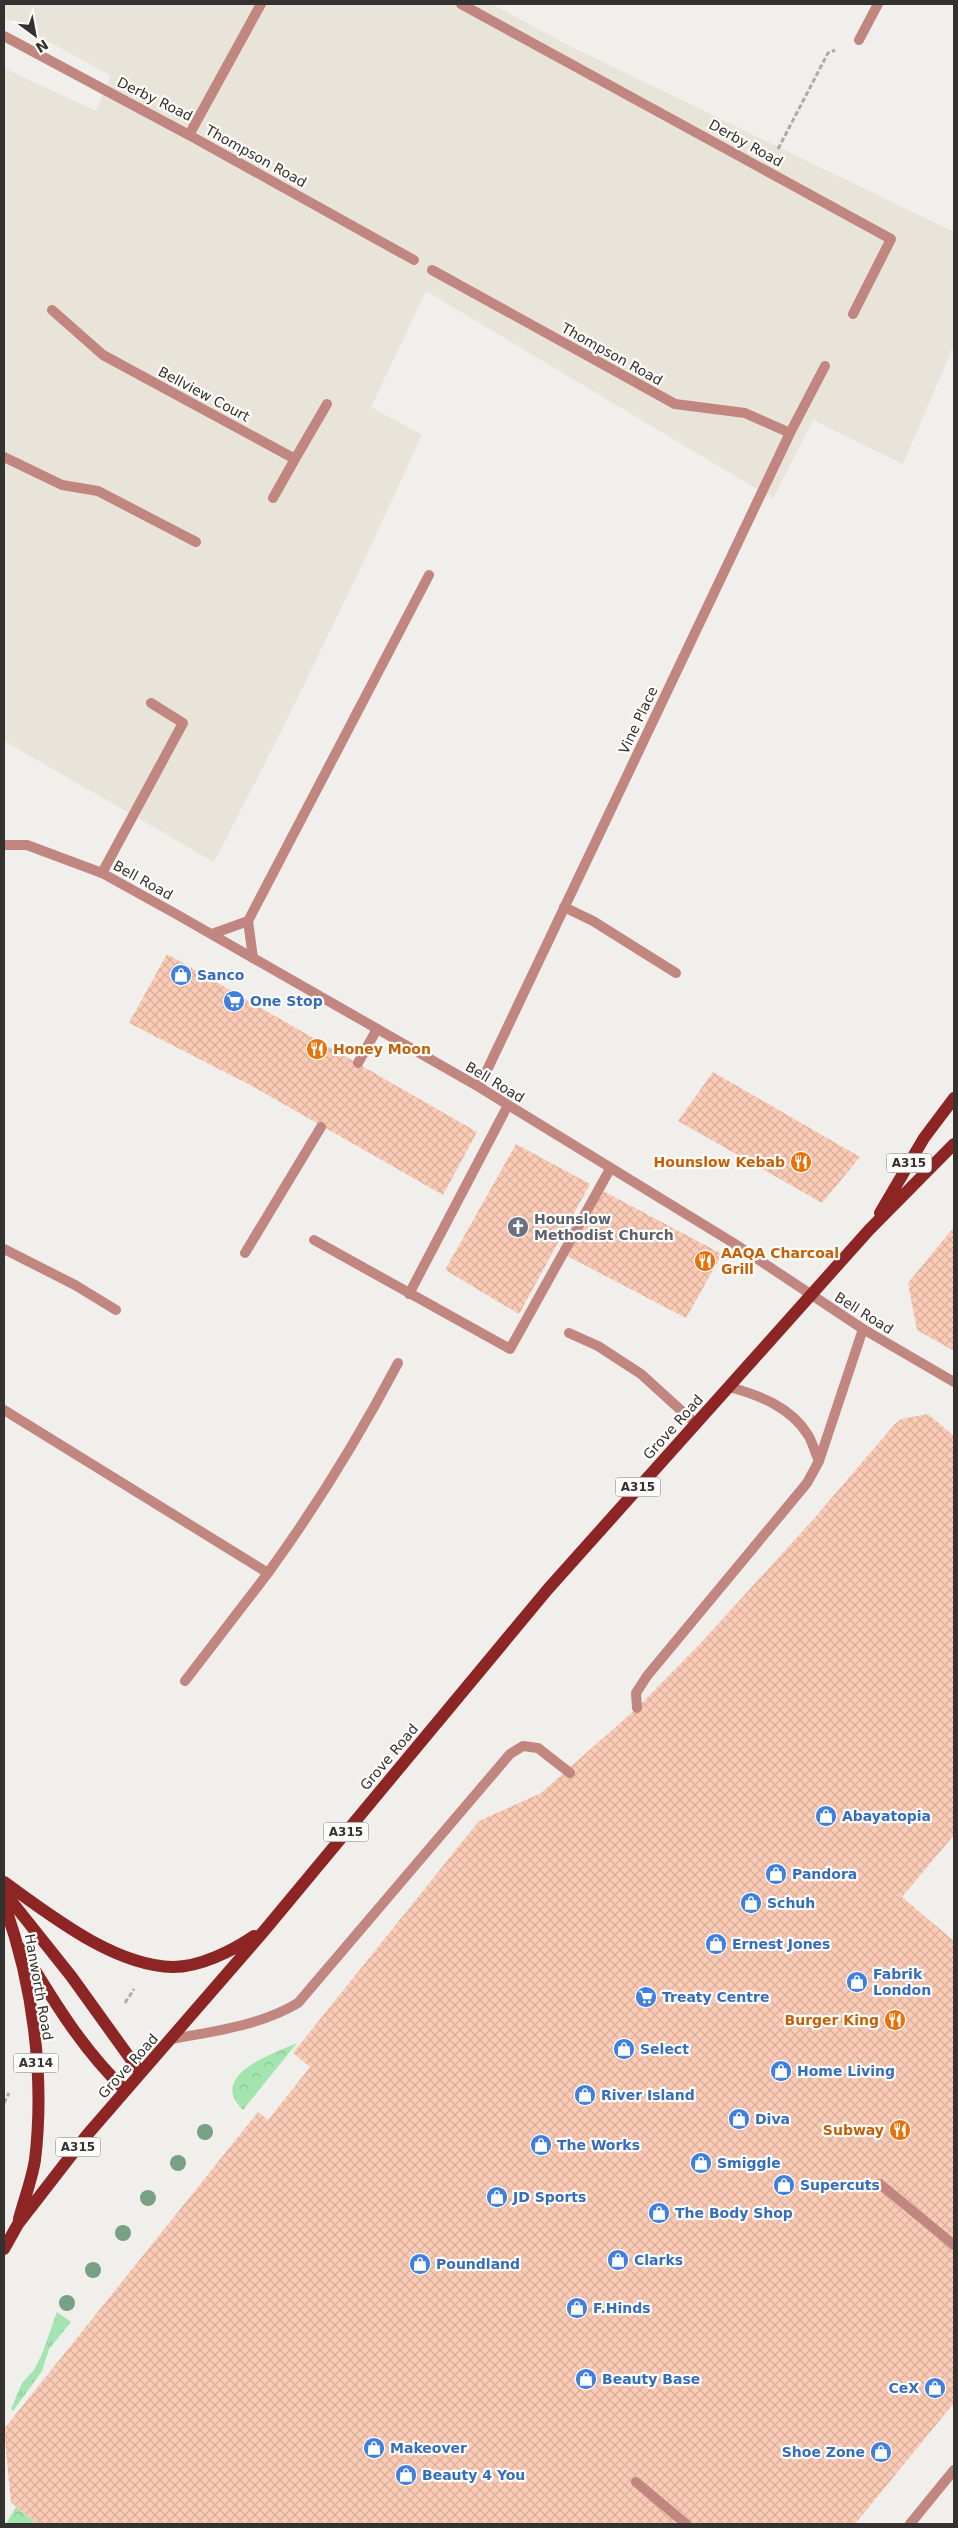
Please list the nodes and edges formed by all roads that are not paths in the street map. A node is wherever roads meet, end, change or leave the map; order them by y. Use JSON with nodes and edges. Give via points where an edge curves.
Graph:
{"nodes":[{"id":1,"x":262,"y":4,"type":"edge"},
{"id":2,"x":461,"y":4,"type":"edge"},
{"id":3,"x":878,"y":4,"type":"edge"},
{"id":4,"x":4,"y":36,"type":"edge"},
{"id":5,"x":859,"y":40,"type":"road end"},
{"id":6,"x":189,"y":135,"type":"junction"},
{"id":7,"x":414,"y":260,"type":"dead end"},
{"id":8,"x":432,"y":270,"type":"dead end"},
{"id":9,"x":52,"y":310,"type":"dead end"},
{"id":10,"x":853,"y":314,"type":"dead end"},
{"id":11,"x":825,"y":366,"type":"dead end"},
{"id":12,"x":327,"y":404,"type":"dead end"},
{"id":13,"x":790,"y":433,"type":"junction"},
{"id":14,"x":4,"y":457,"type":"edge"},
{"id":15,"x":295,"y":459,"type":"junction"},
{"id":16,"x":273,"y":498,"type":"dead end"},
{"id":17,"x":196,"y":542,"type":"dead end"},
{"id":18,"x":429,"y":575,"type":"dead end"},
{"id":19,"x":151,"y":703,"type":"dead end"},
{"id":20,"x":4,"y":845,"type":"edge"},
{"id":21,"x":102,"y":873,"type":"junction"},
{"id":22,"x":564,"y":908,"type":"junction"},
{"id":23,"x":248,"y":921,"type":"junction"},
{"id":24,"x":212,"y":934,"type":"junction"},
{"id":25,"x":253,"y":958,"type":"junction"},
{"id":26,"x":676,"y":973,"type":"dead end"},
{"id":27,"x":377,"y":1029,"type":"junction"},
{"id":28,"x":358,"y":1064,"type":"dead end"},
{"id":29,"x":478,"y":1087,"type":"junction"},
{"id":30,"x":954,"y":1098,"type":"edge"},
{"id":31,"x":508,"y":1105,"type":"junction"},
{"id":32,"x":321,"y":1127,"type":"dead end"},
{"id":33,"x":954,"y":1144,"type":"edge"},
{"id":34,"x":610,"y":1169,"type":"junction"},
{"id":35,"x":869,"y":1230,"type":"junction"},
{"id":36,"x":314,"y":1240,"type":"dead end"},
{"id":37,"x":4,"y":1249,"type":"edge"},
{"id":38,"x":245,"y":1253,"type":"dead end"},
{"id":39,"x":409,"y":1294,"type":"junction"},
{"id":40,"x":811,"y":1296,"type":"junction"},
{"id":41,"x":116,"y":1310,"type":"dead end"},
{"id":42,"x":864,"y":1329,"type":"junction"},
{"id":43,"x":569,"y":1333,"type":"dead end"},
{"id":44,"x":398,"y":1363,"type":"dead end"},
{"id":45,"x":954,"y":1382,"type":"edge"},
{"id":46,"x":729,"y":1386,"type":"junction"},
{"id":47,"x":4,"y":1410,"type":"edge"},
{"id":48,"x":696,"y":1424,"type":"junction"},
{"id":49,"x":819,"y":1461,"type":"junction"},
{"id":50,"x":268,"y":1573,"type":"junction"},
{"id":51,"x":185,"y":1681,"type":"dead end"},
{"id":52,"x":637,"y":1708,"type":"dead end"},
{"id":53,"x":570,"y":1773,"type":"dead end"},
{"id":54,"x":4,"y":1882,"type":"edge"},
{"id":55,"x":4,"y":1892,"type":"edge"},
{"id":56,"x":4,"y":1904,"type":"edge"},
{"id":57,"x":266,"y":1929,"type":"junction"},
{"id":58,"x":18,"y":1943,"type":"junction"},
{"id":59,"x":172,"y":2039,"type":"junction"},
{"id":60,"x":140,"y":2072,"type":"junction"},
{"id":61,"x":125,"y":2090,"type":"junction"},
{"id":62,"x":880,"y":2184,"type":"dead end"},
{"id":63,"x":18,"y":2224,"type":"junction"},
{"id":64,"x":954,"y":2245,"type":"edge"},
{"id":65,"x":4,"y":2249,"type":"edge"},
{"id":66,"x":954,"y":2470,"type":"edge"},
{"id":67,"x":636,"y":2482,"type":"dead end"},
{"id":68,"x":686,"y":2524,"type":"edge"},
{"id":69,"x":910,"y":2524,"type":"edge"}],
"edges":[{"from":1,"to":6,"type":"street","name":"Derby Road"},
{"from":2,"to":10,"type":"street","name":"Derby Road","via":[[892,239]]},
{"from":3,"to":5,"type":"street"},
{"from":4,"to":6,"type":"street","name":"Derby Road"},
{"from":6,"to":7,"type":"street","name":"Thompson Road"},
{"from":8,"to":13,"type":"street","name":"Thompson Road","via":[[674,404],[744,412]]},
{"from":9,"to":15,"type":"street","name":"Bellview Court","via":[[103,355]]},
{"from":11,"to":13,"type":"street","name":"Vine Place"},
{"from":12,"to":15,"type":"street"},
{"from":13,"to":22,"type":"street","name":"Vine Place"},
{"from":14,"to":17,"type":"street","via":[[62,485],[98,491]]},
{"from":15,"to":16,"type":"street"},
{"from":18,"to":23,"type":"street"},
{"from":19,"to":21,"type":"street","via":[[183,723]]},
{"from":20,"to":21,"type":"street","name":"Bell Road","via":[[27,845]]},
{"from":21,"to":24,"type":"street","name":"Bell Road"},
{"from":22,"to":26,"type":"street","via":[[593,921]]},
{"from":22,"to":29,"type":"street","name":"Vine Place"},
{"from":23,"to":24,"type":"street"},
{"from":23,"to":25,"type":"street"},
{"from":24,"to":25,"type":"street","name":"Bell Road"},
{"from":25,"to":27,"type":"street","name":"Bell Road"},
{"from":27,"to":28,"type":"street"},
{"from":27,"to":29,"type":"street","name":"Bell Road"},
{"from":29,"to":31,"type":"street","name":"Bell Road"},
{"from":30,"to":35,"type":"main road","number":"A315","via":[[924,1138]]},
{"from":31,"to":34,"type":"street","name":"Bell Road"},
{"from":31,"to":39,"type":"street"},
{"from":32,"to":38,"type":"street"},
{"from":33,"to":35,"type":"main road","number":"A315"},
{"from":34,"to":39,"type":"street","via":[[510,1349]]},
{"from":34,"to":40,"type":"street","name":"Bell Road","via":[[735,1244]]},
{"from":35,"to":40,"type":"main road","number":"A315"},
{"from":36,"to":39,"type":"street"},
{"from":37,"to":41,"type":"street"},
{"from":40,"to":42,"type":"street","name":"Bell Road"},
{"from":40,"to":46,"type":"main road","name":"Grove Road","number":"A315"},
{"from":42,"to":45,"type":"street","name":"Bell Road"},
{"from":42,"to":49,"type":"street"},
{"from":43,"to":48,"type":"street","via":[[598,1346],[641,1374]]},
{"from":44,"to":50,"type":"street","via":[[362,1433]]},
{"from":46,"to":48,"type":"main road","name":"Grove Road","number":"A315"},
{"from":46,"to":49,"type":"street","via":[[762,1396],[789,1414],[808,1434]]},
{"from":47,"to":50,"type":"street"},
{"from":48,"to":57,"type":"main road","name":"Grove Road","number":"A315","via":[[548,1588]]},
{"from":49,"to":52,"type":"street","via":[[807,1483],[646,1676],[636,1693]]},
{"from":50,"to":51,"type":"street"},
{"from":53,"to":59,"type":"street","via":[[538,1748],[523,1746],[510,1754],[298,2003],[277,2015],[257,2021]]},
{"from":54,"to":57,"type":"main road","via":[[85,1939],[120,1955],[153,1964],[173,1967],[212,1958]]},
{"from":55,"to":60,"type":"main road","name":"Hanworth Road","via":[[77,1983]]},
{"from":56,"to":58,"type":"main road","name":"Hanworth Road","number":"A314"},
{"from":57,"to":59,"type":"main road","name":"Grove Road","number":"A315"},
{"from":58,"to":61,"type":"main road","via":[[64,2019],[91,2055]]},
{"from":58,"to":63,"type":"main road","name":"Hanworth Road","number":"A314","via":[[34,2036],[37,2094],[35,2161]]},
{"from":59,"to":60,"type":"main road","name":"Grove Road","number":"A315"},
{"from":60,"to":61,"type":"main road","name":"Grove Road","number":"A315"},
{"from":61,"to":63,"type":"main road","name":"Grove Road","number":"A315"},
{"from":62,"to":64,"type":"street"},
{"from":63,"to":65,"type":"main road","name":"Grove Road","number":"A315"},
{"from":66,"to":69,"type":"street"},
{"from":67,"to":68,"type":"street"}]}
